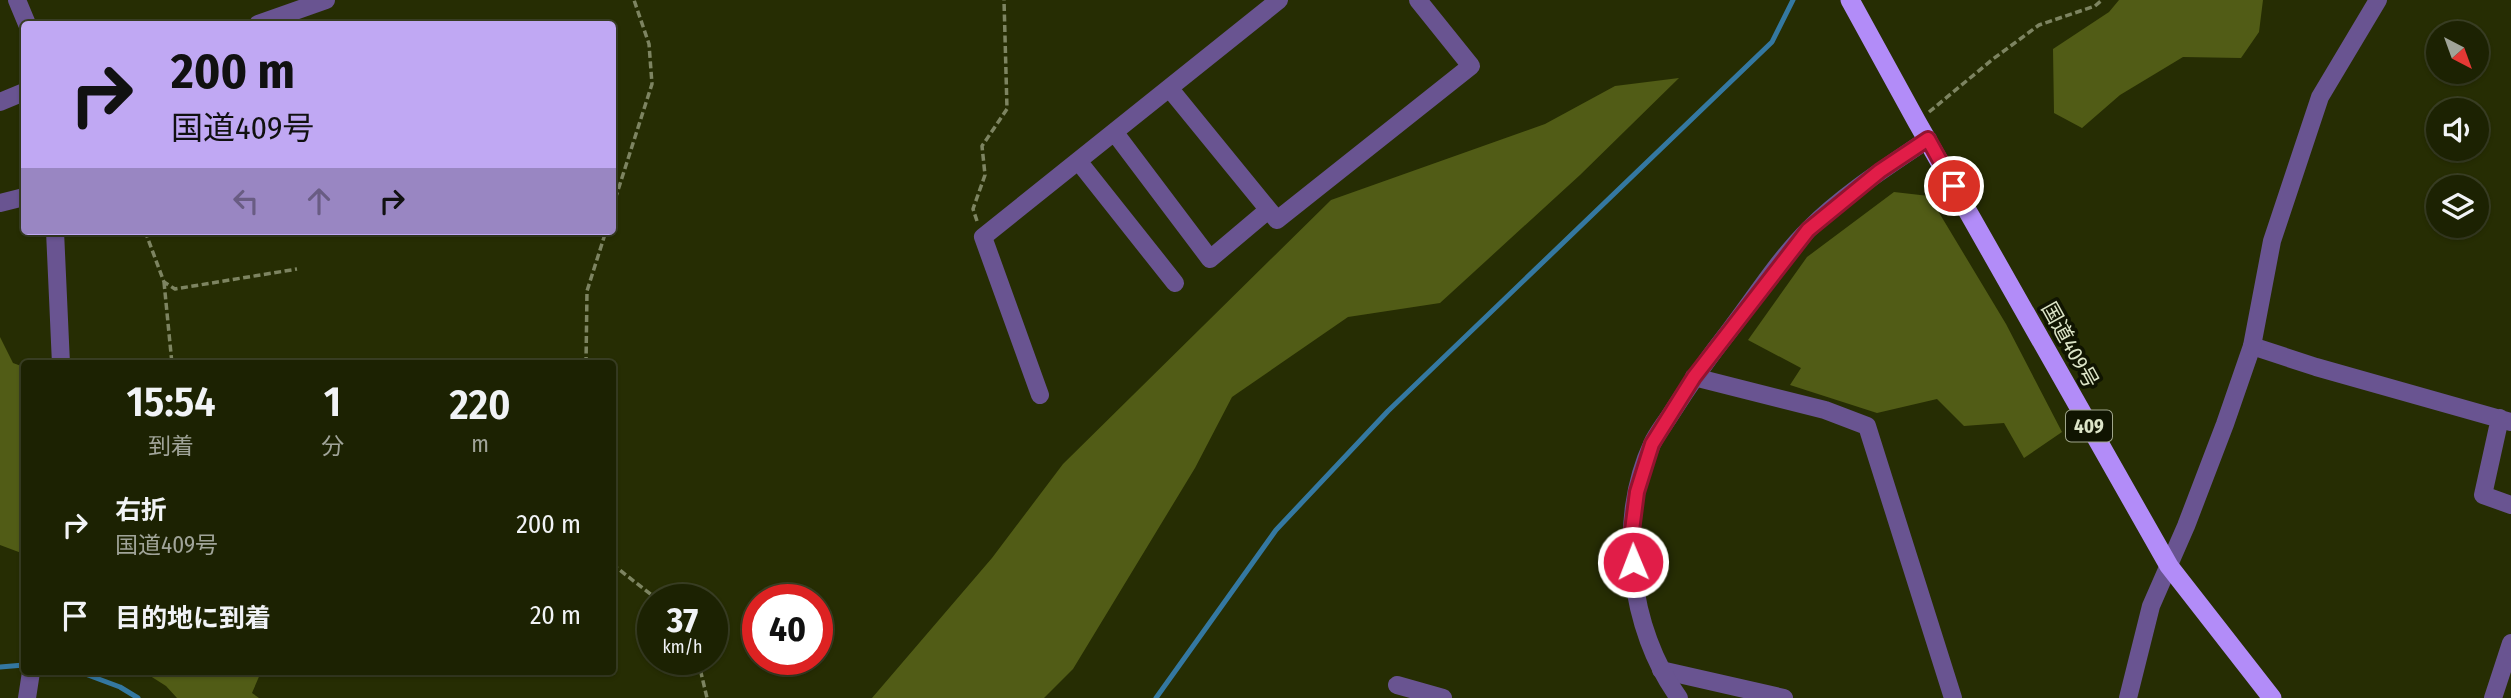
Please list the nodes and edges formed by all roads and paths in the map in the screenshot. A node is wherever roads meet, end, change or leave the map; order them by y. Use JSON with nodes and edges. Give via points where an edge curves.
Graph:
{"nodes":[{"id":1,"x":17,"y":0,"type":"edge"},
{"id":2,"x":634,"y":0,"type":"edge"},
{"id":3,"x":1004,"y":0,"type":"edge"},
{"id":4,"x":1279,"y":0,"type":"edge"},
{"id":5,"x":1418,"y":0,"type":"edge"},
{"id":6,"x":1850,"y":0,"type":"edge"},
{"id":7,"x":2102,"y":0,"type":"edge"},
{"id":8,"x":2378,"y":0,"type":"edge"},
{"id":9,"x":316,"y":2,"type":"edge"},
{"id":10,"x":26,"y":21,"type":"edge"},
{"id":11,"x":266,"y":21,"type":"edge"},
{"id":12,"x":1170,"y":89,"type":"junction"},
{"id":13,"x":21,"y":93,"type":"edge"},
{"id":14,"x":0,"y":102,"type":"edge"},
{"id":15,"x":1917,"y":122,"type":"junction"},
{"id":16,"x":1115,"y":133,"type":"junction"},
{"id":17,"x":1928,"y":139,"type":"junction"},
{"id":18,"x":1079,"y":162,"type":"junction"},
{"id":19,"x":616,"y":196,"type":"edge"},
{"id":20,"x":21,"y":198,"type":"edge"},
{"id":21,"x":0,"y":203,"type":"edge"},
{"id":22,"x":1268,"y":210,"type":"junction"},
{"id":23,"x":55,"y":235,"type":"edge"},
{"id":24,"x":146,"y":235,"type":"edge"},
{"id":25,"x":605,"y":235,"type":"edge"},
{"id":26,"x":983,"y":237,"type":"junction"},
{"id":27,"x":296,"y":269,"type":"dead end"},
{"id":28,"x":164,"y":282,"type":"junction"},
{"id":29,"x":1175,"y":283,"type":"dead end"},
{"id":30,"x":2252,"y":346,"type":"junction"},
{"id":31,"x":61,"y":360,"type":"edge"},
{"id":32,"x":172,"y":360,"type":"edge"},
{"id":33,"x":586,"y":360,"type":"edge"},
{"id":34,"x":1694,"y":377,"type":"junction"},
{"id":35,"x":1040,"y":395,"type":"dead end"},
{"id":36,"x":2505,"y":420,"type":"edge"},
{"id":37,"x":2511,"y":505,"type":"edge"},
{"id":38,"x":2169,"y":566,"type":"junction"},
{"id":39,"x":616,"y":567,"type":"edge"},
{"id":40,"x":638,"y":584,"type":"edge"},
{"id":41,"x":2511,"y":643,"type":"edge"},
{"id":42,"x":1661,"y":670,"type":"junction"},
{"id":43,"x":31,"y":675,"type":"edge"},
{"id":44,"x":702,"y":675,"type":"edge"},
{"id":45,"x":1396,"y":685,"type":"dead end"},
{"id":46,"x":27,"y":698,"type":"edge"},
{"id":47,"x":707,"y":698,"type":"edge"},
{"id":48,"x":1443,"y":698,"type":"edge"},
{"id":49,"x":1679,"y":698,"type":"edge"},
{"id":50,"x":1784,"y":698,"type":"edge"},
{"id":51,"x":1953,"y":698,"type":"edge"},
{"id":52,"x":2128,"y":698,"type":"edge"},
{"id":53,"x":2272,"y":698,"type":"edge"},
{"id":54,"x":2493,"y":698,"type":"edge"}],
"edges":[{"from":1,"to":10,"type":"street"},
{"from":2,"to":19,"type":"path","via":[[649,44],[652,84]]},
{"from":3,"to":26,"type":"path","via":[[1007,109],[982,146],[985,175],[973,209]]},
{"from":4,"to":12,"type":"street"},
{"from":5,"to":22,"type":"street","via":[[1471,66],[1277,220]]},
{"from":6,"to":15,"type":"highway","name":"国道409号","number":"409"},
{"from":7,"to":15,"type":"path","via":[[2039,25]]},
{"from":8,"to":30,"type":"street","via":[[2320,96],[2272,241]]},
{"from":9,"to":11,"type":"street"},
{"from":12,"to":16,"type":"street"},
{"from":12,"to":22,"type":"street"},
{"from":13,"to":14,"type":"street"},
{"from":15,"to":17,"type":"highway","name":"国道409号","number":"409"},
{"from":16,"to":18,"type":"street"},
{"from":16,"to":22,"type":"street","via":[[1210,259]]},
{"from":17,"to":34,"type":"street","via":[[1880,171],[1808,230]]},
{"from":17,"to":38,"type":"highway","name":"国道409号","number":"409"},
{"from":18,"to":26,"type":"street"},
{"from":18,"to":29,"type":"street"},
{"from":20,"to":21,"type":"street"},
{"from":23,"to":31,"type":"street"},
{"from":24,"to":28,"type":"path"},
{"from":25,"to":33,"type":"path","via":[[587,291]]},
{"from":26,"to":35,"type":"street"},
{"from":27,"to":28,"type":"path","via":[[175,289]]},
{"from":28,"to":32,"type":"path"},
{"from":30,"to":36,"type":"street"},
{"from":30,"to":38,"type":"street"},
{"from":34,"to":42,"type":"street","via":[[1652,444],[1637,492],[1631,538],[1644,630]]},
{"from":34,"to":51,"type":"street","via":[[1825,410],[1867,426]]},
{"from":36,"to":37,"type":"street","via":[[2483,495]]},
{"from":38,"to":52,"type":"street","via":[[2151,606]]},
{"from":38,"to":53,"type":"highway","name":"国道409号","number":"409"},
{"from":39,"to":40,"type":"path"},
{"from":41,"to":54,"type":"street"},
{"from":42,"to":49,"type":"street"},
{"from":42,"to":50,"type":"street"},
{"from":43,"to":46,"type":"street"},
{"from":44,"to":47,"type":"path"},
{"from":45,"to":48,"type":"street"}]}
